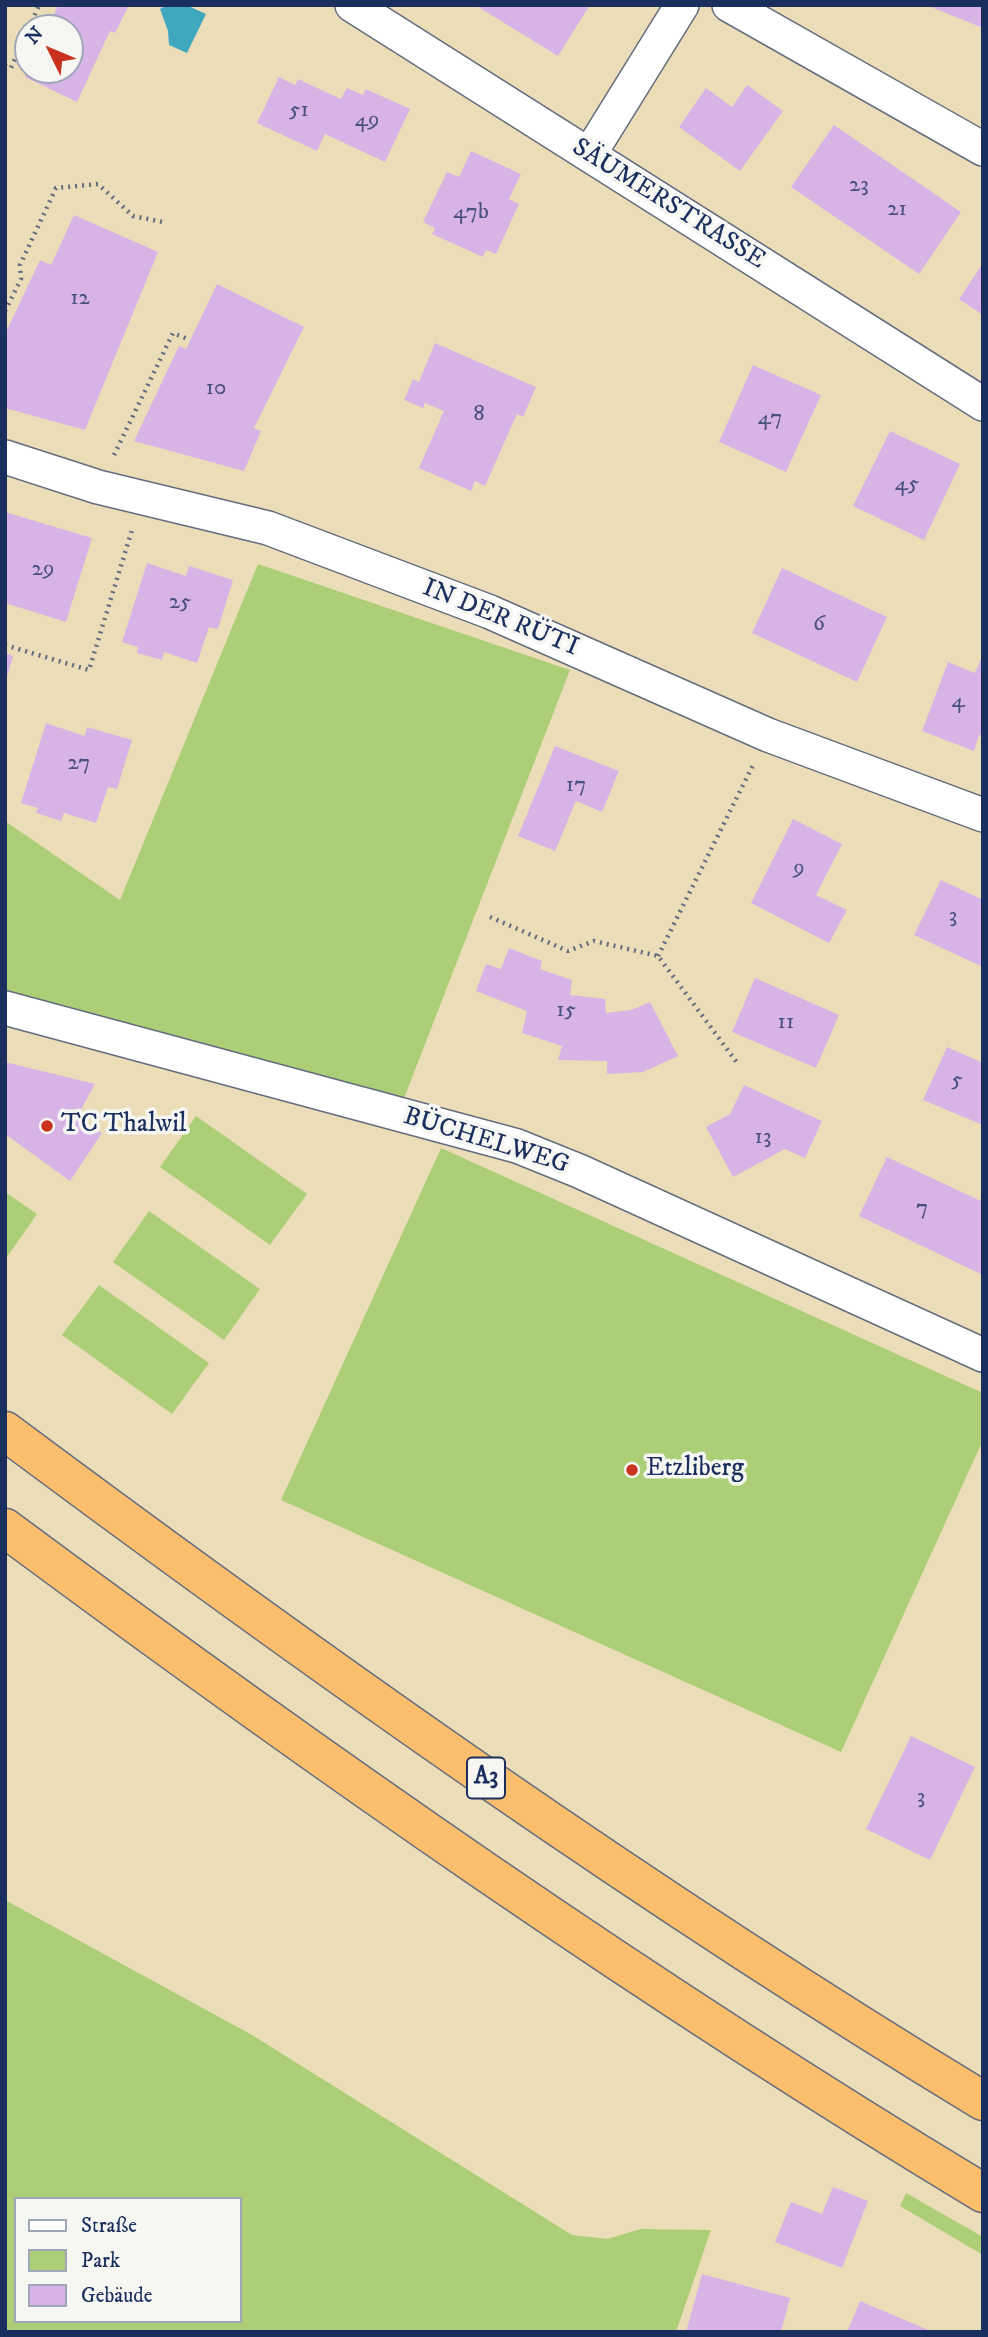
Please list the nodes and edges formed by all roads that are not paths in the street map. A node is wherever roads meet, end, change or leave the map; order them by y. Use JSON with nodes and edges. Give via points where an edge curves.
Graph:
{"nodes":[{"id":1,"x":352,"y":5,"type":"edge"},
{"id":2,"x":682,"y":5,"type":"edge"},
{"id":3,"x":729,"y":5,"type":"edge"},
{"id":4,"x":983,"y":149,"type":"edge"},
{"id":5,"x":589,"y":155,"type":"junction"},
{"id":6,"x":983,"y":404,"type":"edge"},
{"id":7,"x":5,"y":457,"type":"edge"},
{"id":8,"x":983,"y":815,"type":"edge"},
{"id":9,"x":5,"y":1008,"type":"edge"},
{"id":10,"x":983,"y":1355,"type":"edge"},
{"id":11,"x":5,"y":1431,"type":"edge"},
{"id":12,"x":5,"y":1528,"type":"edge"},
{"id":13,"x":983,"y":2101,"type":"edge"},
{"id":14,"x":983,"y":2193,"type":"edge"}],
"edges":[{"from":1,"to":5,"type":"street","name":"SÄUMERSTRASSE"},
{"from":2,"to":5,"type":"street"},
{"from":3,"to":4,"type":"street"},
{"from":5,"to":6,"type":"street","name":"SÄUMERSTRASSE"},
{"from":7,"to":8,"type":"street","name":"IN DER RÜTI","via":[[98,487],[268,528],[490,612],[768,734]]},
{"from":9,"to":10,"type":"street","name":"BÜCHELWEG","via":[[517,1146]]},
{"from":11,"to":13,"type":"highway","number":"A3","via":[[272,1627],[623,1872]]},
{"from":12,"to":14,"type":"highway","via":[[503,1884],[767,2060]]}]}
